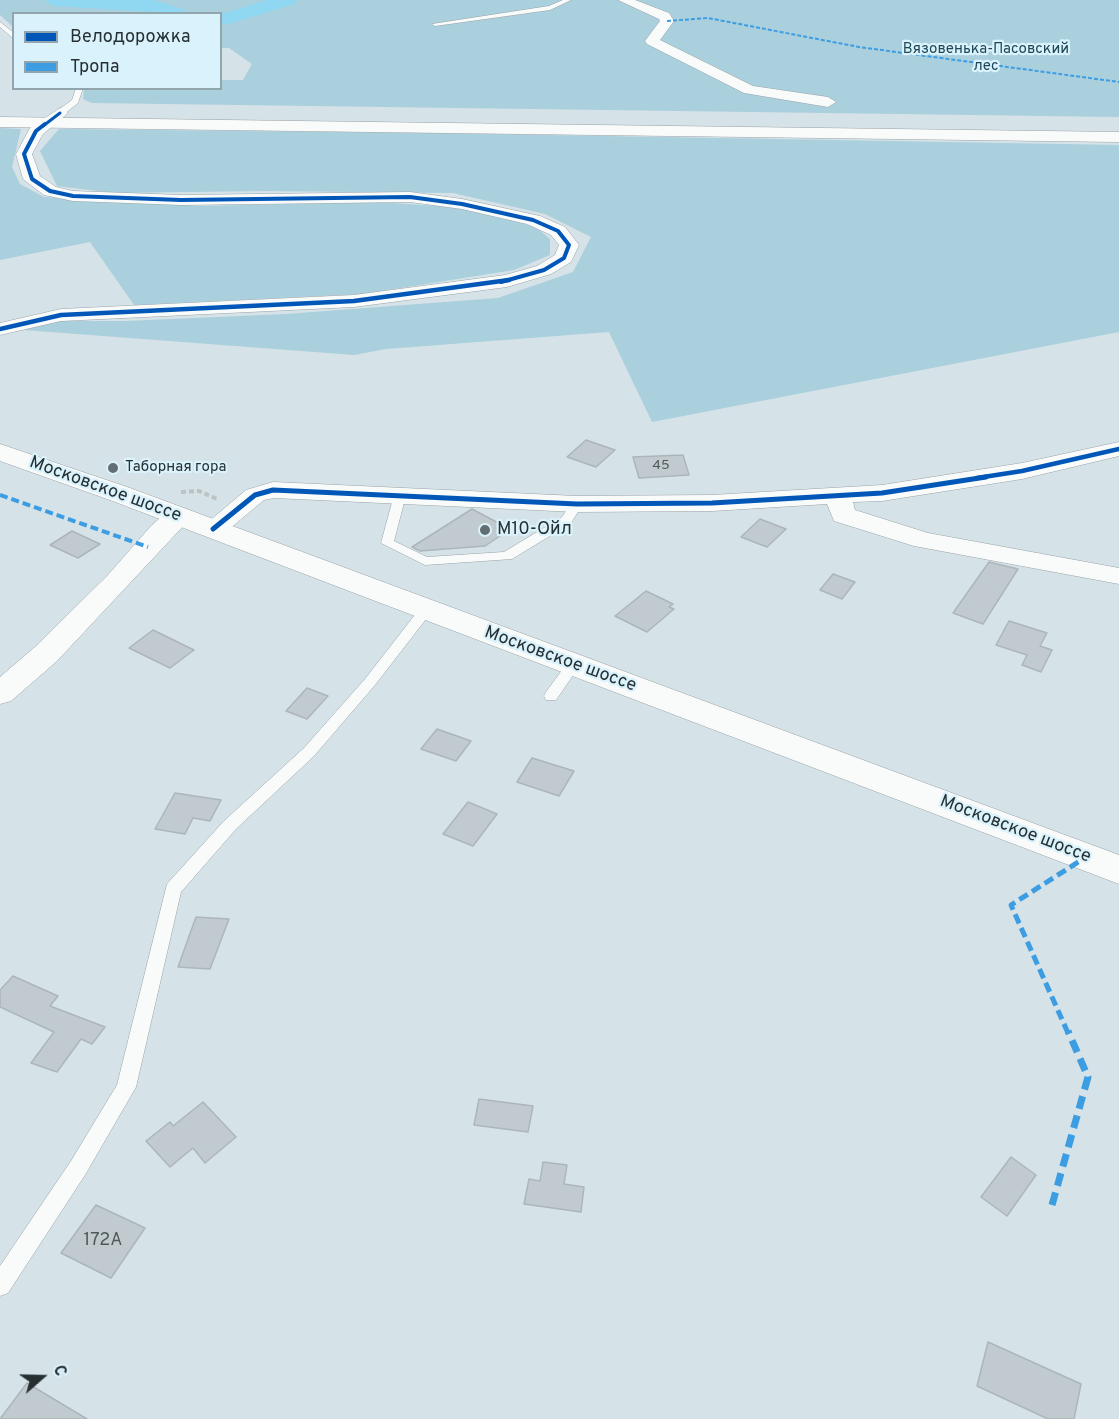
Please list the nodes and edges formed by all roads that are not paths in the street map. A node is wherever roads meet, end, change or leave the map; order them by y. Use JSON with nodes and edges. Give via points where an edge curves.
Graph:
{"nodes":[{"id":1,"x":568,"y":0,"type":"edge"},
{"id":2,"x":624,"y":0,"type":"edge"},
{"id":3,"x":0,"y":24,"type":"edge"},
{"id":4,"x":435,"y":24,"type":"dead end"},
{"id":5,"x":12,"y":35,"type":"edge"},
{"id":6,"x":79,"y":90,"type":"edge"},
{"id":7,"x":828,"y":102,"type":"dead end"},
{"id":8,"x":0,"y":113,"type":"edge"},
{"id":9,"x":53,"y":117,"type":"junction"},
{"id":10,"x":0,"y":122,"type":"edge"},
{"id":11,"x":1119,"y":128,"type":"edge"},
{"id":12,"x":1119,"y":137,"type":"edge"},
{"id":13,"x":0,"y":329,"type":"edge"},
{"id":14,"x":1119,"y":449,"type":"edge"},
{"id":15,"x":0,"y":452,"type":"edge"},
{"id":16,"x":400,"y":495,"type":"junction"},
{"id":17,"x":838,"y":497,"type":"junction"},
{"id":18,"x":577,"y":504,"type":"junction"},
{"id":19,"x":178,"y":516,"type":"junction"},
{"id":20,"x":213,"y":529,"type":"junction"},
{"id":21,"x":1119,"y":576,"type":"edge"},
{"id":22,"x":426,"y":610,"type":"junction"},
{"id":23,"x":573,"y":665,"type":"junction"},
{"id":24,"x":0,"y":694,"type":"edge"},
{"id":25,"x":551,"y":696,"type":"dead end"},
{"id":26,"x":1119,"y":870,"type":"edge"},
{"id":27,"x":0,"y":1285,"type":"edge"}],
"edges":[{"from":1,"to":4,"type":"lane","via":[[550,8]]},
{"from":2,"to":7,"type":"street","via":[[664,16],[667,21],[652,41],[659,46],[749,90]]},
{"from":3,"to":5,"type":"lane"},
{"from":6,"to":9,"type":"lane","via":[[75,101]]},
{"from":8,"to":9,"type":"main road"},
{"from":9,"to":10,"type":"main road"},
{"from":9,"to":11,"type":"main road"},
{"from":9,"to":12,"type":"main road"},
{"from":9,"to":13,"type":"street","via":[[36,131],[24,154],[32,179],[50,191],[73,196],[181,200],[410,197],[533,220],[558,231],[569,245],[564,258],[544,270],[507,281],[441,291],[354,301],[61,315]]},
{"from":14,"to":17,"type":"street","via":[[1022,471],[882,494]]},
{"from":15,"to":19,"type":"main road","name":"Московское шоссе"},
{"from":16,"to":18,"type":"street"},
{"from":16,"to":18,"type":"lane","via":[[387,543],[425,561],[507,556],[567,520]]},
{"from":16,"to":20,"type":"street","via":[[273,490],[255,495]]},
{"from":17,"to":18,"type":"street","via":[[712,504]]},
{"from":17,"to":21,"type":"street","via":[[843,515],[924,540]]},
{"from":19,"to":20,"type":"main road","name":"Московское шоссе"},
{"from":19,"to":24,"type":"street","via":[[46,654]]},
{"from":20,"to":22,"type":"main road","name":"Московское шоссе"},
{"from":22,"to":23,"type":"main road","name":"Московское шоссе"},
{"from":22,"to":27,"type":"lane","via":[[309,752],[230,825],[173,889],[126,1087]]},
{"from":23,"to":25,"type":"lane"},
{"from":23,"to":26,"type":"main road","name":"Московское шоссе"}]}
